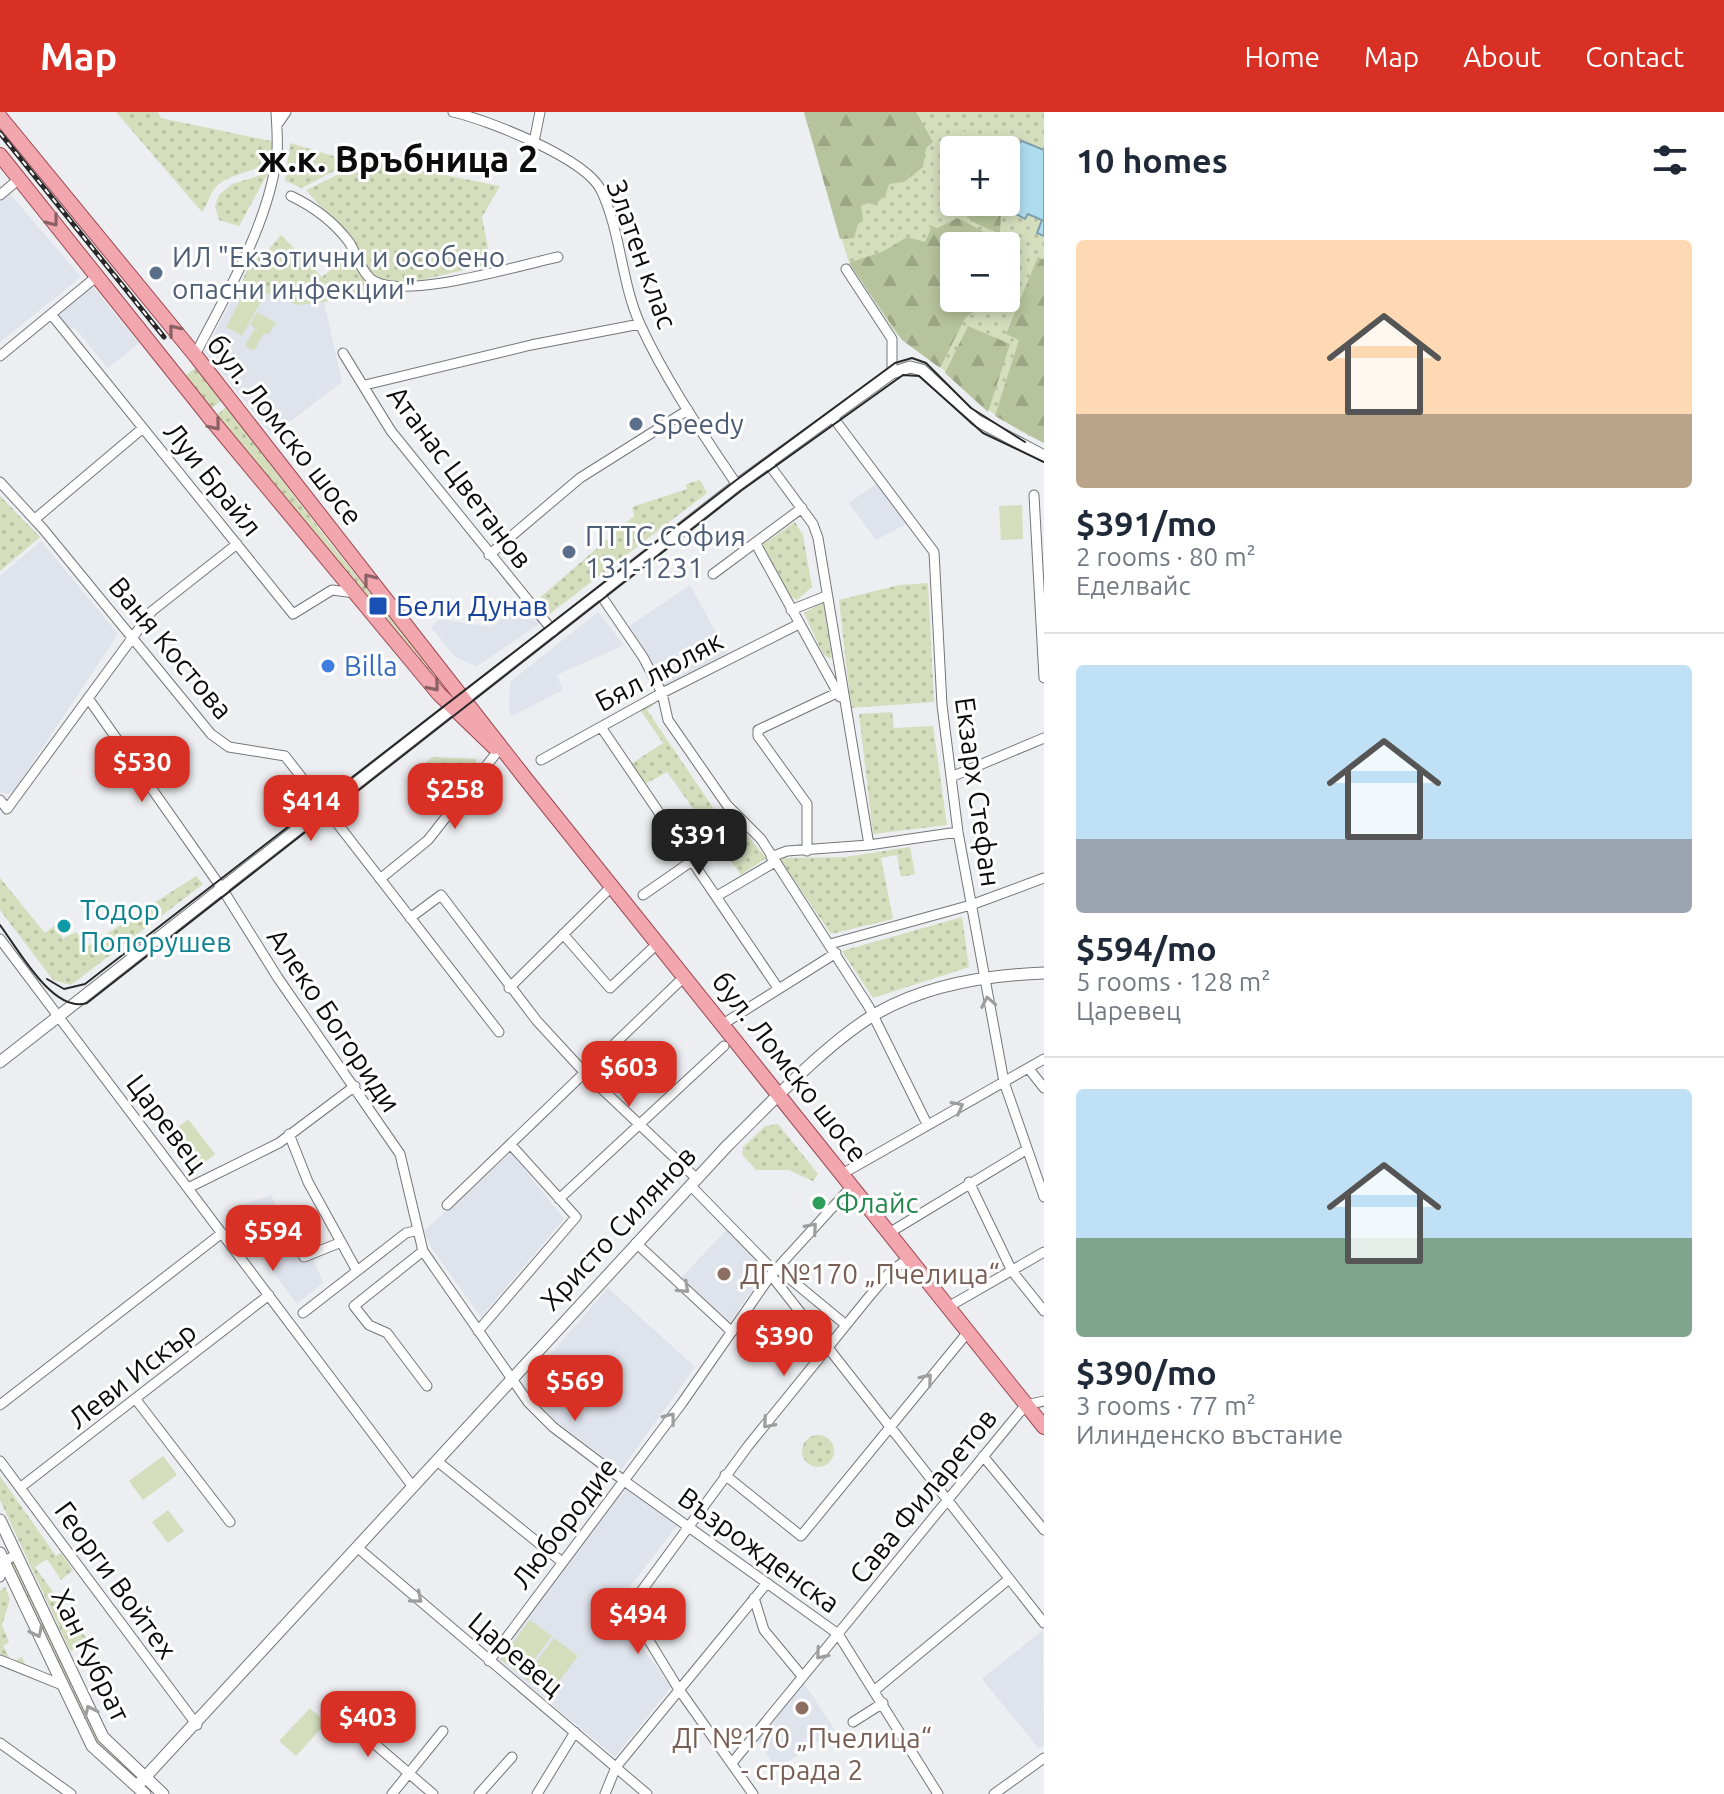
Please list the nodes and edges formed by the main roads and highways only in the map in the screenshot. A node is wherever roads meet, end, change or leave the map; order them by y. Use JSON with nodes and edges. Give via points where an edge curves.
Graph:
{"nodes":[{"id":1,"x":0,"y":117,"type":"edge"},
{"id":2,"x":0,"y":155,"type":"edge"},
{"id":3,"x":459,"y":705,"type":"junction"},
{"id":4,"x":525,"y":778,"type":"junction"},
{"id":5,"x":1044,"y":1427,"type":"edge"}],
"edges":[{"from":3,"to":1,"type":"main road","name":"бул. Ломско шосе","one_way":true,"via":[[195,355]]},
{"from":2,"to":3,"type":"main road","name":"бул. Ломско шосе","one_way":true,"via":[[358,595]]},
{"from":3,"to":4,"type":"main road","name":"бул. Ломско шосе"},
{"from":3,"to":4,"type":"main road","name":"бул. Ломско шосе"},
{"from":4,"to":5,"type":"main road","name":"бул. Ломско шосе"}]}
